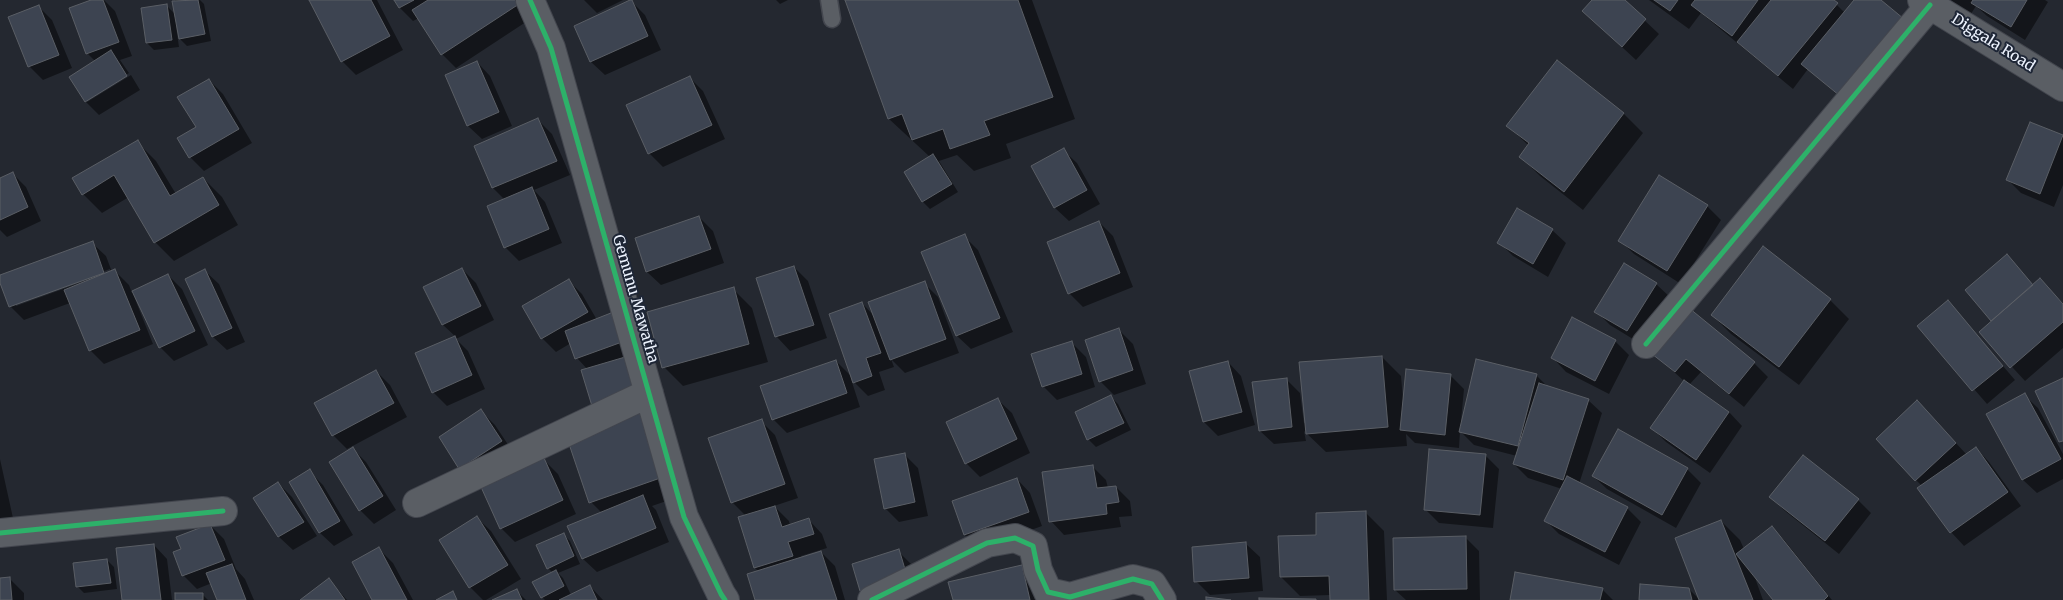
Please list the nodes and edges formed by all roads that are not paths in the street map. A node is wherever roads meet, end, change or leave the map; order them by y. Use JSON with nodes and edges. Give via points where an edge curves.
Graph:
{"nodes":[{"id":1,"x":530,"y":0,"type":"edge"},
{"id":2,"x":829,"y":0,"type":"edge"},
{"id":3,"x":1926,"y":2,"type":"edge"},
{"id":4,"x":832,"y":19,"type":"dead end"},
{"id":5,"x":2063,"y":87,"type":"edge"},
{"id":6,"x":1646,"y":344,"type":"dead end"},
{"id":7,"x":649,"y":393,"type":"junction"},
{"id":8,"x":417,"y":503,"type":"dead end"},
{"id":9,"x":223,"y":511,"type":"dead end"},
{"id":10,"x":0,"y":533,"type":"edge"},
{"id":11,"x":725,"y":600,"type":"edge"},
{"id":12,"x":872,"y":600,"type":"edge"},
{"id":13,"x":1162,"y":600,"type":"edge"}],
"edges":[{"from":1,"to":7,"type":"street","name":"Gemunu Mawatha","via":[[551,48]]},
{"from":2,"to":4,"type":"lane"},
{"from":3,"to":5,"type":"street","name":"Diggala Road"},
{"from":3,"to":6,"type":"street"},
{"from":7,"to":8,"type":"street"},
{"from":7,"to":11,"type":"street","name":"Gemunu Mawatha","via":[[684,517]]},
{"from":9,"to":10,"type":"street"},
{"from":12,"to":13,"type":"street","via":[[987,543],[1015,538],[1032,546],[1048,592],[1070,596],[1133,579],[1152,584]]}]}
